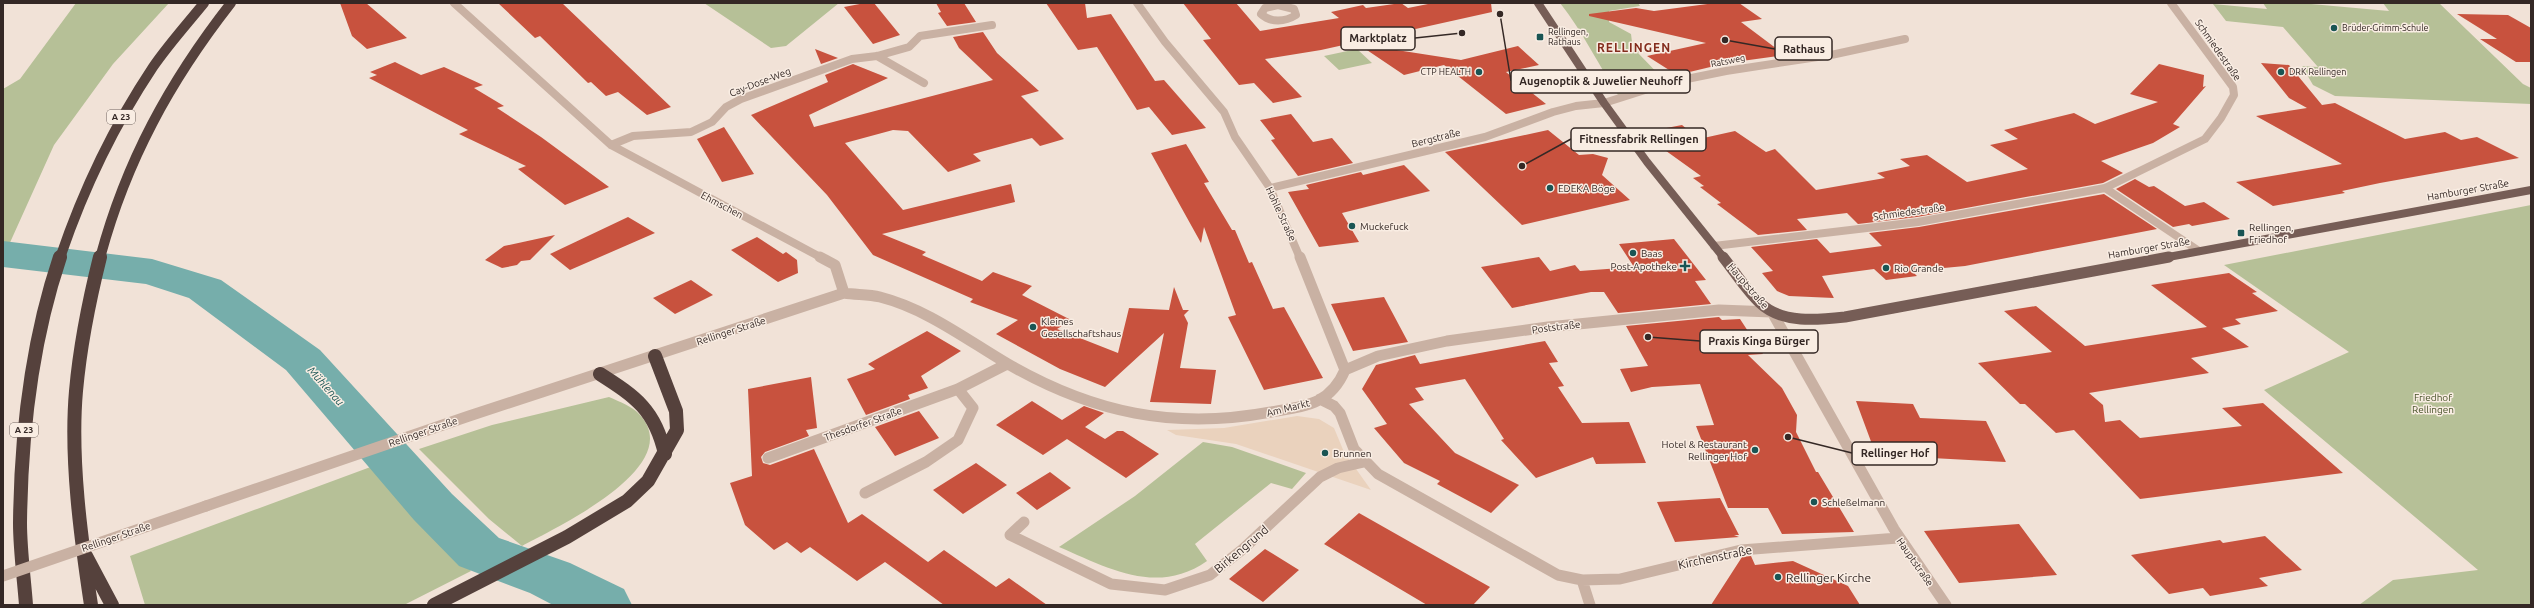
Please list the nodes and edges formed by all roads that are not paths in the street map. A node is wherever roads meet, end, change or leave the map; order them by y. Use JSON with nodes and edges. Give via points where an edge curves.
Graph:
{"nodes":[{"id":1,"x":204,"y":3,"type":"edge"},
{"id":2,"x":231,"y":3,"type":"edge"},
{"id":3,"x":454,"y":3,"type":"edge"},
{"id":4,"x":1137,"y":3,"type":"edge"},
{"id":5,"x":1538,"y":3,"type":"edge"},
{"id":6,"x":2171,"y":3,"type":"edge"},
{"id":7,"x":992,"y":25,"type":"dead end"},
{"id":8,"x":1905,"y":39,"type":"dead end"},
{"id":9,"x":877,"y":56,"type":"junction"},
{"id":10,"x":924,"y":83,"type":"dead end"},
{"id":11,"x":1604,"y":103,"type":"junction"},
{"id":12,"x":611,"y":144,"type":"junction"},
{"id":13,"x":1270,"y":188,"type":"junction"},
{"id":14,"x":2105,"y":188,"type":"junction"},
{"id":15,"x":2531,"y":190,"type":"edge"},
{"id":16,"x":1714,"y":246,"type":"junction"},
{"id":17,"x":2200,"y":251,"type":"junction"},
{"id":18,"x":844,"y":293,"type":"junction"},
{"id":19,"x":1772,"y":312,"type":"junction"},
{"id":20,"x":655,"y":356,"type":"junction"},
{"id":21,"x":1007,"y":364,"type":"junction"},
{"id":22,"x":1345,"y":370,"type":"junction"},
{"id":23,"x":600,"y":374,"type":"junction"},
{"id":24,"x":958,"y":389,"type":"junction"},
{"id":25,"x":1320,"y":399,"type":"junction"},
{"id":26,"x":665,"y":454,"type":"junction"},
{"id":27,"x":768,"y":458,"type":"dead end"},
{"id":28,"x":1364,"y":462,"type":"junction"},
{"id":29,"x":865,"y":493,"type":"dead end"},
{"id":30,"x":1024,"y":522,"type":"dead end"},
{"id":31,"x":1898,"y":538,"type":"junction"},
{"id":32,"x":82,"y":547,"type":"junction"},
{"id":33,"x":3,"y":576,"type":"edge"},
{"id":34,"x":1582,"y":580,"type":"junction"},
{"id":35,"x":25,"y":598,"type":"edge"},
{"id":36,"x":17,"y":605,"type":"edge"},
{"id":37,"x":91,"y":605,"type":"edge"},
{"id":38,"x":112,"y":605,"type":"edge"},
{"id":39,"x":434,"y":605,"type":"edge"},
{"id":40,"x":1590,"y":605,"type":"edge"},
{"id":41,"x":1946,"y":605,"type":"edge"}],
"edges":[{"from":1,"to":35,"type":"highway","number":"A 23","via":[[169,45],[122,114],[90,176],[62,244],[26,406],[21,492]]},
{"from":2,"to":32,"type":"highway","number":"A 23","via":[[182,69],[155,114],[126,176],[102,249],[89,300],[76,391],[76,473]]},
{"from":3,"to":12,"type":"street","name":"Ehmschen"},
{"from":4,"to":13,"type":"street","name":"Hohle Straße","via":[[1165,42],[1224,112],[1235,137]]},
{"from":5,"to":11,"type":"main road","name":"Hauptstraße"},
{"from":6,"to":14,"type":"street","name":"Schmiedestraße","via":[[2233,87],[2234,95],[2222,118],[2205,139]]},
{"from":7,"to":9,"type":"street","name":"Cay-Dose-Weg","via":[[920,36],[909,47]]},
{"from":8,"to":11,"type":"street","name":"Ratsweg","via":[[1830,55],[1726,71],[1667,84]]},
{"from":9,"to":10,"type":"street"},
{"from":9,"to":12,"type":"street","name":"Cay-Dose-Weg","via":[[852,59],[741,99],[726,107],[712,122],[692,132],[633,136]]},
{"from":11,"to":13,"type":"street","name":"Bergstraße","via":[[1576,106],[1510,129],[1414,155]]},
{"from":11,"to":16,"type":"main road","name":"Hauptstraße"},
{"from":12,"to":18,"type":"street","name":"Ehmschen","via":[[835,265]]},
{"from":13,"to":22,"type":"street","name":"Hohle Straße","via":[[1312,284]]},
{"from":14,"to":16,"type":"street","name":"Schmiedestraße","via":[[1918,222]]},
{"from":14,"to":17,"type":"street"},
{"from":15,"to":17,"type":"main road","name":"Hamburger Straße"},
{"from":16,"to":19,"type":"main road","name":"Hauptstraße","via":[[1760,303]]},
{"from":17,"to":19,"type":"main road","name":"Hamburger Straße","via":[[1840,318],[1790,319]]},
{"from":18,"to":20,"type":"street","name":"Rellinger Straße"},
{"from":18,"to":21,"type":"street","via":[[882,297],[921,312],[965,336]]},
{"from":19,"to":22,"type":"street","name":"Poststraße","via":[[1719,310],[1548,327],[1447,341],[1378,356]]},
{"from":19,"to":31,"type":"street","name":"Hauptstraße"},
{"from":20,"to":23,"type":"street","name":"Rellinger Straße"},
{"from":20,"to":26,"type":"highway","via":[[676,411],[677,430]]},
{"from":21,"to":24,"type":"street","name":"Thesdorfer Straße"},
{"from":21,"to":25,"type":"street","name":"Am Markt","via":[[1108,410],[1178,421],[1218,422],[1251,417]]},
{"from":22,"to":25,"type":"street","via":[[1333,392]]},
{"from":23,"to":26,"type":"highway","via":[[641,402],[650,412],[661,433]]},
{"from":23,"to":33,"type":"street","name":"Rellinger Straße","bridge":true,"via":[[469,416]]},
{"from":24,"to":27,"type":"street","name":"Thesdorfer Straße"},
{"from":24,"to":29,"type":"street","via":[[973,408],[958,440],[926,462]]},
{"from":25,"to":28,"type":"street","name":"Am Markt","via":[[1334,406],[1340,413],[1354,449]]},
{"from":26,"to":39,"type":"highway","via":[[648,481],[627,501],[567,538]]},
{"from":28,"to":30,"type":"street","name":"Birkengrund","via":[[1338,468],[1320,477],[1243,549],[1210,574],[1165,590],[1111,584],[1010,534]]},
{"from":28,"to":34,"type":"street","name":"Am Markt","via":[[1384,478],[1539,566],[1558,575]]},
{"from":31,"to":34,"type":"street","name":"Kirchenstraße","via":[[1741,550],[1620,579]]},
{"from":31,"to":41,"type":"street","name":"Hauptstraße"},
{"from":32,"to":37,"type":"highway","number":"A 23"},
{"from":32,"to":38,"type":"highway"},
{"from":34,"to":40,"type":"street"},
{"from":35,"to":36,"type":"highway"}]}
